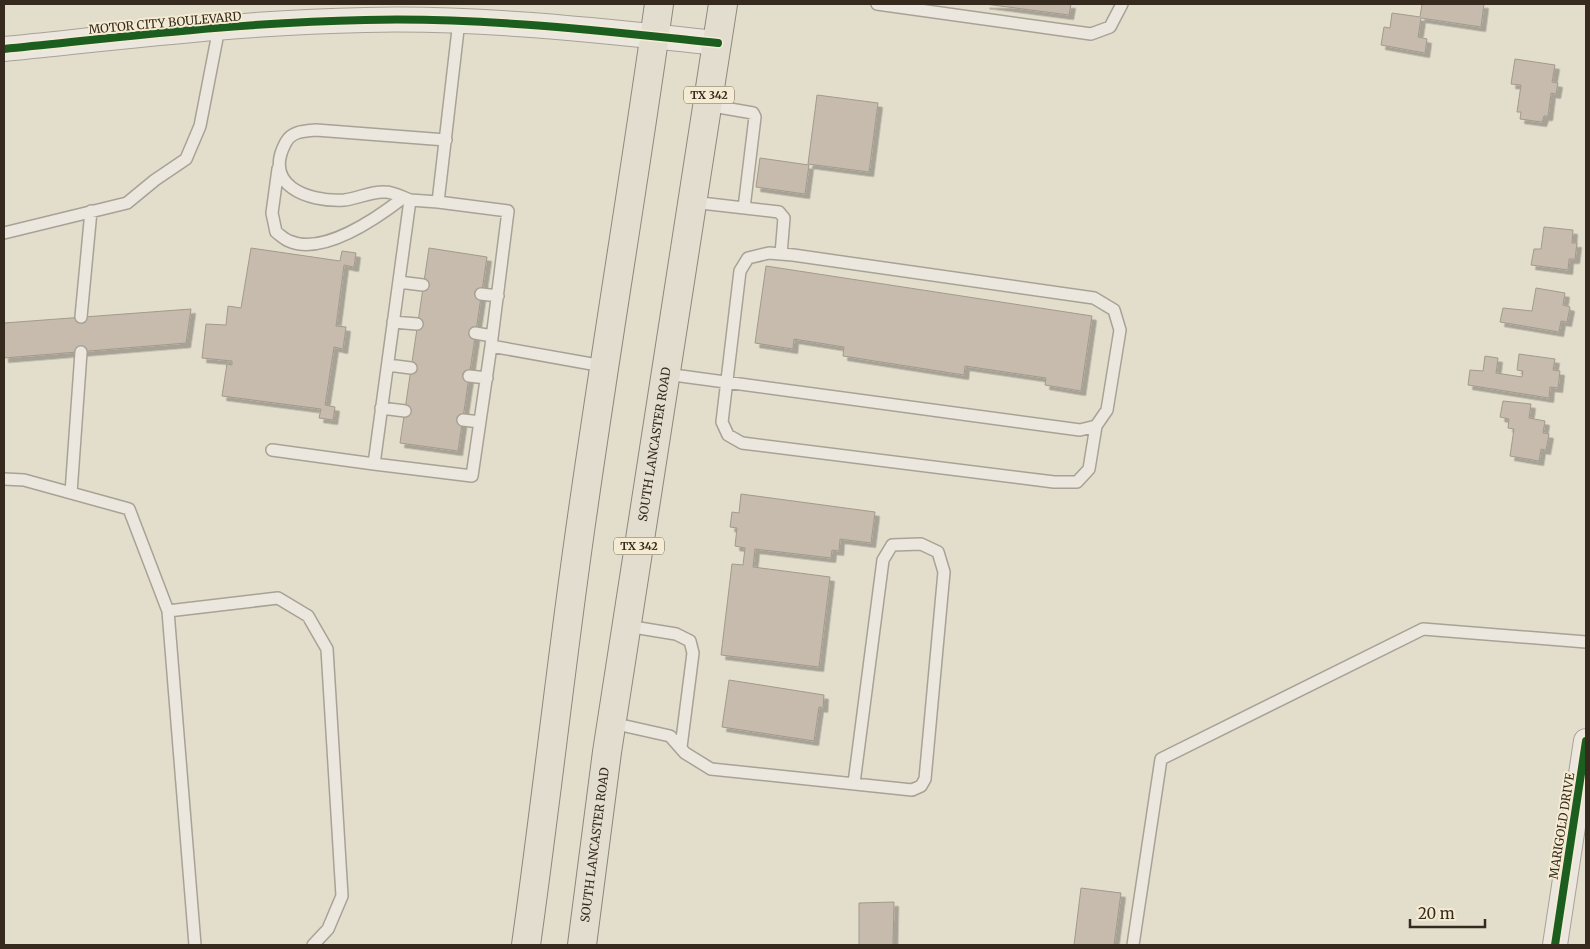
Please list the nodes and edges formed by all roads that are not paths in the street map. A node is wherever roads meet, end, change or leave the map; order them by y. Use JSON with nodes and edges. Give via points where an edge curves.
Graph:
{"nodes":[{"id":1,"x":659,"y":4,"type":"edge"},
{"id":2,"x":723,"y":4,"type":"edge"},
{"id":3,"x":877,"y":4,"type":"edge"},
{"id":4,"x":1122,"y":4,"type":"edge"},
{"id":5,"x":459,"y":22,"type":"junction"},
{"id":6,"x":219,"y":28,"type":"junction"},
{"id":7,"x":655,"y":36,"type":"junction"},
{"id":8,"x":718,"y":42,"type":"junction"},
{"id":9,"x":4,"y":49,"type":"edge"},
{"id":10,"x":707,"y":105,"type":"junction"},
{"id":11,"x":446,"y":140,"type":"junction"},
{"id":12,"x":278,"y":169,"type":"junction"},
{"id":13,"x":407,"y":198,"type":"junction"},
{"id":14,"x":438,"y":202,"type":"junction"},
{"id":15,"x":692,"y":202,"type":"junction"},
{"id":16,"x":744,"y":208,"type":"junction"},
{"id":17,"x":91,"y":211,"type":"junction"},
{"id":18,"x":4,"y":232,"type":"edge"},
{"id":19,"x":781,"y":254,"type":"junction"},
{"id":20,"x":399,"y":282,"type":"junction"},
{"id":21,"x":423,"y":285,"type":"dead end"},
{"id":22,"x":481,"y":294,"type":"dead end"},
{"id":23,"x":498,"y":296,"type":"junction"},
{"id":24,"x":81,"y":317,"type":"dead end"},
{"id":25,"x":393,"y":322,"type":"junction"},
{"id":26,"x":417,"y":324,"type":"dead end"},
{"id":27,"x":475,"y":334,"type":"dead end"},
{"id":28,"x":492,"y":341,"type":"junction"},
{"id":29,"x":81,"y":352,"type":"dead end"},
{"id":30,"x":388,"y":365,"type":"junction"},
{"id":31,"x":603,"y":366,"type":"junction"},
{"id":32,"x":411,"y":368,"type":"dead end"},
{"id":33,"x":666,"y":374,"type":"junction"},
{"id":34,"x":469,"y":376,"type":"dead end"},
{"id":35,"x":487,"y":378,"type":"junction"},
{"id":36,"x":727,"y":382,"type":"junction"},
{"id":37,"x":382,"y":408,"type":"junction"},
{"id":38,"x":404,"y":411,"type":"dead end"},
{"id":39,"x":463,"y":420,"type":"dead end"},
{"id":40,"x":480,"y":422,"type":"junction"},
{"id":41,"x":1096,"y":426,"type":"junction"},
{"id":42,"x":272,"y":450,"type":"dead end"},
{"id":43,"x":374,"y":464,"type":"junction"},
{"id":44,"x":4,"y":479,"type":"edge"},
{"id":45,"x":71,"y":493,"type":"junction"},
{"id":46,"x":168,"y":611,"type":"junction"},
{"id":47,"x":626,"y":626,"type":"junction"},
{"id":48,"x":1586,"y":642,"type":"edge"},
{"id":49,"x":612,"y":723,"type":"junction"},
{"id":50,"x":1586,"y":740,"type":"edge"},
{"id":51,"x":681,"y":747,"type":"junction"},
{"id":52,"x":854,"y":783,"type":"junction"},
{"id":53,"x":196,"y":945,"type":"edge"},
{"id":54,"x":313,"y":945,"type":"edge"},
{"id":55,"x":526,"y":945,"type":"edge"},
{"id":56,"x":582,"y":945,"type":"edge"},
{"id":57,"x":1133,"y":945,"type":"edge"},
{"id":58,"x":1555,"y":945,"type":"edge"}],
"edges":[{"from":1,"to":7,"type":"main road"},
{"from":2,"to":8,"type":"main road","name":"SOUTH LANCASTER ROAD","number":"TX 342"},
{"from":3,"to":4,"type":"lane","via":[[1091,34],[1110,27]]},
{"from":5,"to":6,"type":"street","name":"MOTOR CITY BOULEVARD","via":[[365,20]]},
{"from":5,"to":7,"type":"street","name":"MOTOR CITY BOULEVARD","via":[[544,24]]},
{"from":5,"to":11,"type":"lane"},
{"from":6,"to":9,"type":"street","name":"MOTOR CITY BOULEVARD"},
{"from":6,"to":17,"type":"lane","via":[[200,126],[186,159],[127,202]]},
{"from":7,"to":8,"type":"street","name":"MOTOR CITY BOULEVARD"},
{"from":7,"to":31,"type":"main road"},
{"from":8,"to":10,"type":"main road","name":"SOUTH LANCASTER ROAD","number":"TX 342"},
{"from":10,"to":15,"type":"main road","name":"SOUTH LANCASTER ROAD","number":"TX 342"},
{"from":10,"to":16,"type":"lane","via":[[752,113],[755,117]]},
{"from":11,"to":12,"type":"lane","via":[[299,131],[288,139],[281,152]]},
{"from":11,"to":14,"type":"lane"},
{"from":12,"to":13,"type":"lane","via":[[287,186],[306,196],[343,200],[384,192]]},
{"from":12,"to":13,"type":"lane","via":[[272,213],[276,232],[289,242],[330,242]]},
{"from":13,"to":14,"type":"lane"},
{"from":13,"to":20,"type":"lane"},
{"from":14,"to":23,"type":"lane","via":[[508,211]]},
{"from":15,"to":16,"type":"lane"},
{"from":15,"to":33,"type":"main road","name":"SOUTH LANCASTER ROAD","number":"TX 342"},
{"from":16,"to":19,"type":"lane","via":[[783,214]]},
{"from":17,"to":18,"type":"lane"},
{"from":17,"to":24,"type":"lane"},
{"from":19,"to":36,"type":"lane","via":[[748,258],[740,271]]},
{"from":19,"to":41,"type":"lane","via":[[1094,298],[1114,310],[1120,330],[1108,410]]},
{"from":20,"to":21,"type":"lane"},
{"from":20,"to":25,"type":"lane"},
{"from":22,"to":23,"type":"lane"},
{"from":23,"to":28,"type":"lane"},
{"from":25,"to":26,"type":"lane"},
{"from":25,"to":30,"type":"lane"},
{"from":27,"to":28,"type":"lane"},
{"from":28,"to":31,"type":"lane"},
{"from":28,"to":35,"type":"lane"},
{"from":29,"to":45,"type":"lane"},
{"from":30,"to":32,"type":"lane"},
{"from":30,"to":37,"type":"lane"},
{"from":31,"to":55,"type":"main road"},
{"from":33,"to":36,"type":"lane"},
{"from":33,"to":47,"type":"main road","name":"SOUTH LANCASTER ROAD","number":"TX 342"},
{"from":34,"to":35,"type":"lane"},
{"from":35,"to":40,"type":"lane"},
{"from":36,"to":41,"type":"lane","via":[[1080,430]]},
{"from":36,"to":41,"type":"lane","via":[[722,422],[728,435],[742,443],[1054,482],[1077,482],[1089,469]]},
{"from":37,"to":38,"type":"lane"},
{"from":37,"to":43,"type":"lane"},
{"from":39,"to":40,"type":"lane"},
{"from":40,"to":43,"type":"lane","via":[[472,476]]},
{"from":42,"to":43,"type":"lane"},
{"from":44,"to":45,"type":"lane","via":[[24,480]]},
{"from":45,"to":46,"type":"lane","via":[[129,509]]},
{"from":46,"to":53,"type":"lane"},
{"from":46,"to":54,"type":"lane","via":[[278,598],[308,616],[327,649],[342,896],[328,929]]},
{"from":47,"to":49,"type":"main road","name":"SOUTH LANCASTER ROAD","number":"TX 342"},
{"from":47,"to":51,"type":"lane","via":[[676,634],[690,641],[693,653]]},
{"from":48,"to":57,"type":"lane","via":[[1422,630],[1161,760]]},
{"from":49,"to":51,"type":"lane","via":[[670,736]]},
{"from":49,"to":56,"type":"main road","name":"SOUTH LANCASTER ROAD","number":"TX 342"},
{"from":50,"to":58,"type":"street","name":"MARIGOLD DRIVE"},
{"from":51,"to":52,"type":"lane","via":[[711,769]]},
{"from":52,"to":52,"type":"lane","via":[[912,790],[921,786],[925,779],[944,572],[938,552],[921,544],[892,545],[884,560]]}]}
